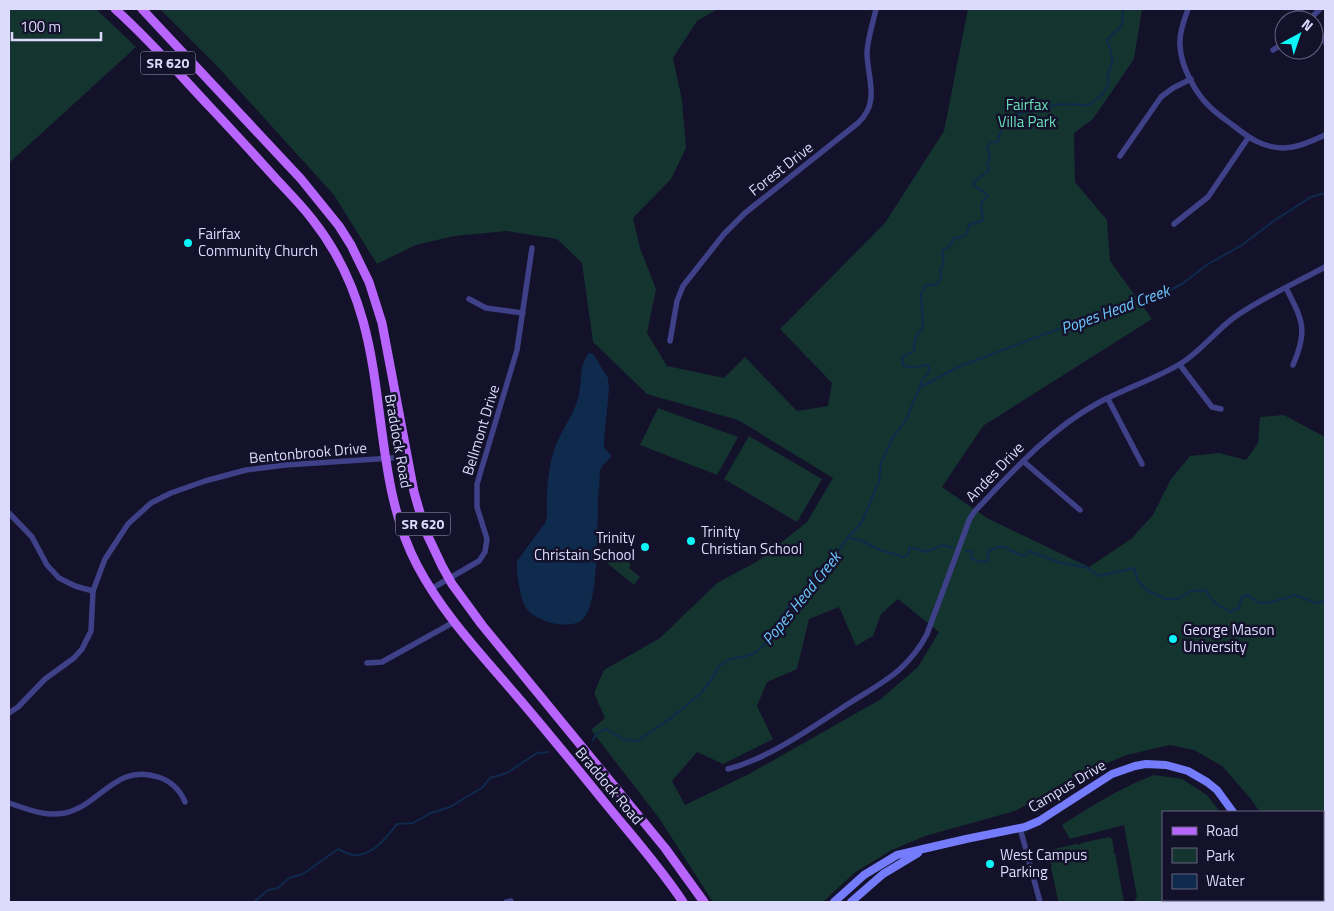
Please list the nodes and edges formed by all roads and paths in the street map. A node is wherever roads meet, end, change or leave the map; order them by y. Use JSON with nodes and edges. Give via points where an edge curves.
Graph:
{"nodes":[{"id":1,"x":115,"y":9,"type":"edge"},
{"id":2,"x":142,"y":9,"type":"edge"},
{"id":3,"x":876,"y":9,"type":"edge"},
{"id":4,"x":1188,"y":9,"type":"edge"},
{"id":5,"x":1191,"y":79,"type":"junction"},
{"id":6,"x":1325,"y":135,"type":"edge"},
{"id":7,"x":1248,"y":138,"type":"junction"},
{"id":8,"x":1120,"y":156,"type":"dead end"},
{"id":9,"x":1174,"y":224,"type":"dead end"},
{"id":10,"x":532,"y":248,"type":"dead end"},
{"id":11,"x":1325,"y":267,"type":"edge"},
{"id":12,"x":1286,"y":288,"type":"junction"},
{"id":13,"x":469,"y":299,"type":"dead end"},
{"id":14,"x":523,"y":313,"type":"junction"},
{"id":15,"x":670,"y":342,"type":"dead end"},
{"id":16,"x":1180,"y":365,"type":"junction"},
{"id":17,"x":1293,"y":365,"type":"dead end"},
{"id":18,"x":1108,"y":399,"type":"junction"},
{"id":19,"x":1221,"y":409,"type":"dead end"},
{"id":20,"x":408,"y":457,"type":"junction"},
{"id":21,"x":386,"y":458,"type":"junction"},
{"id":22,"x":1023,"y":461,"type":"junction"},
{"id":23,"x":1142,"y":464,"type":"dead end"},
{"id":24,"x":1080,"y":510,"type":"dead end"},
{"id":25,"x":9,"y":513,"type":"edge"},
{"id":26,"x":449,"y":579,"type":"junction"},
{"id":27,"x":430,"y":590,"type":"junction"},
{"id":28,"x":93,"y":591,"type":"junction"},
{"id":29,"x":454,"y":622,"type":"junction"},
{"id":30,"x":367,"y":663,"type":"dead end"},
{"id":31,"x":9,"y":712,"type":"edge"},
{"id":32,"x":728,"y":769,"type":"dead end"},
{"id":33,"x":185,"y":802,"type":"dead end"},
{"id":34,"x":9,"y":803,"type":"edge"},
{"id":35,"x":1232,"y":811,"type":"edge"},
{"id":36,"x":1020,"y":828,"type":"junction"},
{"id":37,"x":928,"y":848,"type":"junction"},
{"id":38,"x":683,"y":902,"type":"edge"},
{"id":39,"x":704,"y":902,"type":"edge"},
{"id":40,"x":834,"y":902,"type":"edge"},
{"id":41,"x":851,"y":902,"type":"edge"},
{"id":42,"x":1040,"y":902,"type":"edge"}],
"edges":[{"from":1,"to":21,"type":"main road","name":"Braddock Road","number":"SR 620","via":[[299,204],[338,258],[365,330]]},
{"from":2,"to":20,"type":"main road","name":"Braddock Road","number":"SR 620","via":[[306,185],[351,245],[369,282],[382,323]]},
{"from":3,"to":15,"type":"street","name":"Forest Drive","via":[[867,51],[872,91],[867,113],[724,234],[683,286]]},
{"from":4,"to":5,"type":"street","via":[[1180,45],[1182,60]]},
{"from":5,"to":7,"type":"street","via":[[1209,106]]},
{"from":5,"to":8,"type":"street","via":[[1161,97]]},
{"from":6,"to":7,"type":"street","via":[[1286,148],[1264,145]]},
{"from":7,"to":9,"type":"street","via":[[1208,197]]},
{"from":10,"to":14,"type":"street","name":"Bellmont Drive"},
{"from":11,"to":12,"type":"street","name":"Andes Drive"},
{"from":12,"to":16,"type":"street","name":"Andes Drive","via":[[1234,318]]},
{"from":12,"to":17,"type":"street","via":[[1300,314],[1303,330],[1302,343]]},
{"from":13,"to":14,"type":"street","via":[[486,308]]},
{"from":14,"to":26,"type":"street","name":"Bellmont Drive","via":[[517,350],[477,484],[477,507],[487,547],[479,561]]},
{"from":16,"to":18,"type":"street","name":"Andes Drive"},
{"from":16,"to":19,"type":"street","via":[[1212,407]]},
{"from":18,"to":22,"type":"street","name":"Andes Drive","via":[[1066,424]]},
{"from":18,"to":23,"type":"street"},
{"from":20,"to":21,"type":"street","name":"Bentonbrook Drive"},
{"from":20,"to":26,"type":"main road","name":"Braddock Road","number":"SR 620","via":[[425,530]]},
{"from":21,"to":27,"type":"main road","name":"Braddock Road","number":"SR 620","via":[[402,529]]},
{"from":21,"to":28,"type":"street","name":"Bentonbrook Drive","via":[[246,470],[160,498],[135,516],[121,532],[105,559]]},
{"from":22,"to":24,"type":"street"},
{"from":22,"to":32,"type":"street","name":"Andes Drive","via":[[970,518],[927,634],[907,662],[886,680],[767,754]]},
{"from":25,"to":28,"type":"street","via":[[32,537],[47,565],[58,576],[74,586]]},
{"from":26,"to":27,"type":"street","name":"Bellmont Drive"},
{"from":26,"to":39,"type":"main road","name":"Braddock Road","number":"SR 620","via":[[505,653],[665,848]]},
{"from":27,"to":29,"type":"main road","name":"Braddock Road","number":"SR 620"},
{"from":28,"to":31,"type":"street","name":"Bentonbrook Drive","via":[[92,624],[82,649]]},
{"from":29,"to":30,"type":"street","via":[[382,662]]},
{"from":29,"to":38,"type":"main road","name":"Braddock Road","number":"SR 620","via":[[646,852]]},
{"from":33,"to":34,"type":"street","via":[[178,790],[165,780],[140,774],[115,781],[86,805],[64,813],[40,813]]},
{"from":35,"to":36,"type":"street","name":"Campus Drive","via":[[1217,790],[1198,776],[1177,767],[1146,764],[1112,774],[1039,821]]},
{"from":36,"to":37,"type":"street","name":"Campus Drive"},
{"from":36,"to":42,"type":"street"},
{"from":37,"to":40,"type":"street","name":"Campus Drive","via":[[888,859]]},
{"from":37,"to":41,"type":"street","name":"Campus Drive","via":[[883,874]]}]}
